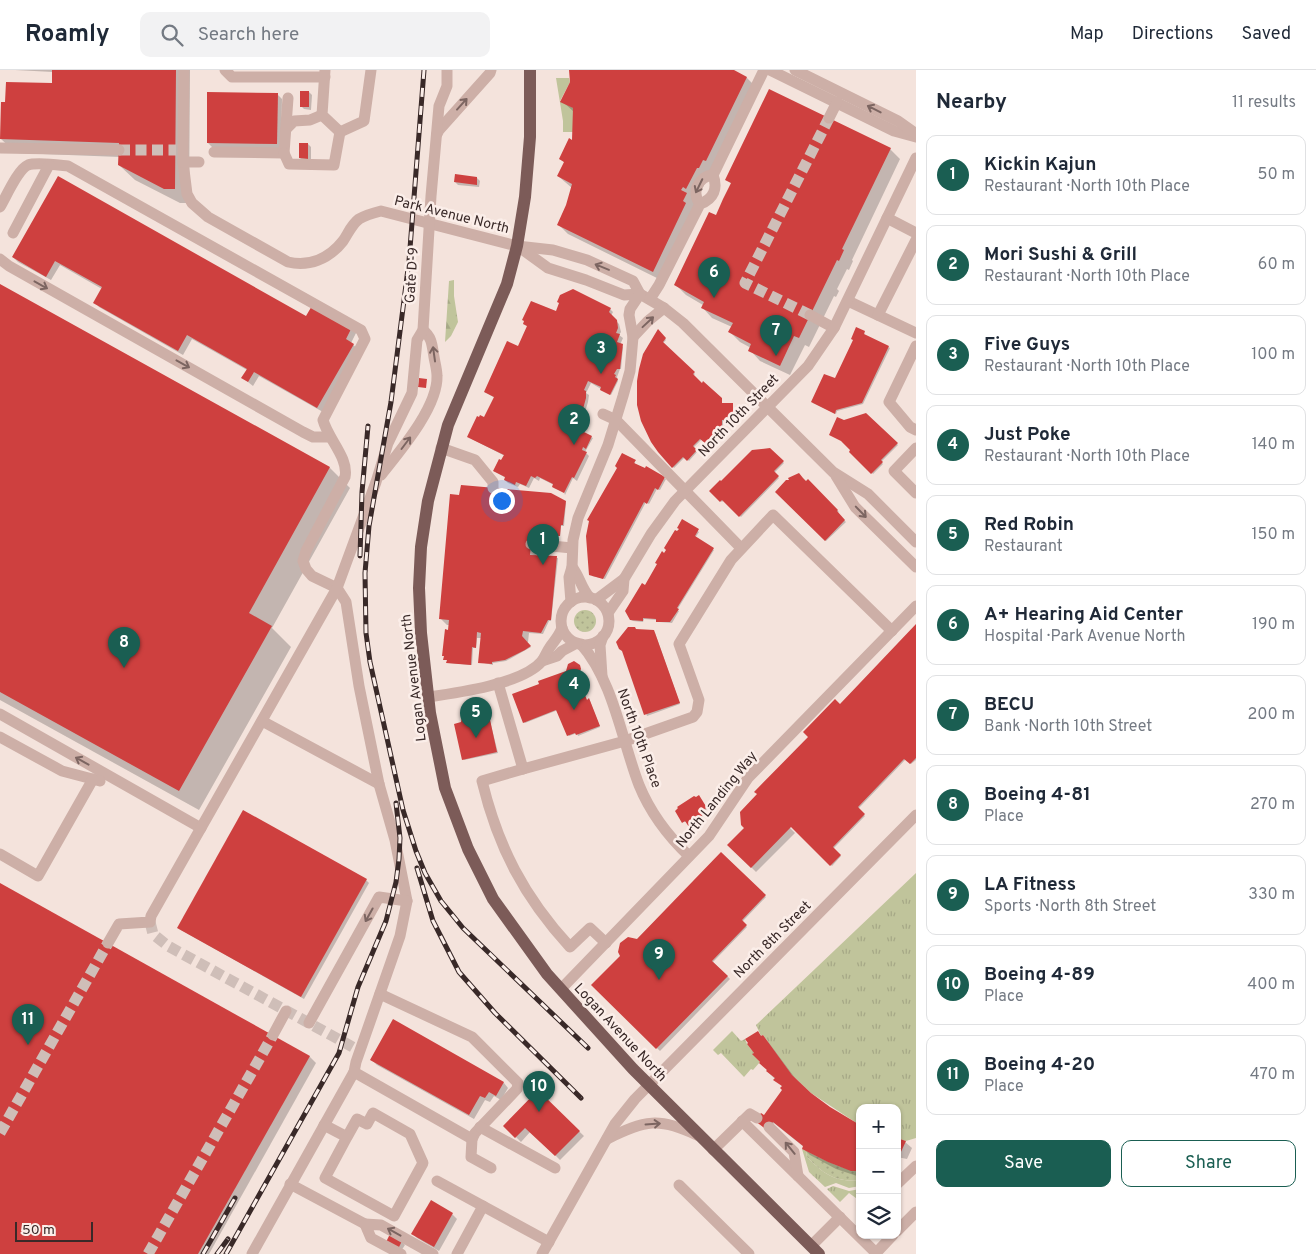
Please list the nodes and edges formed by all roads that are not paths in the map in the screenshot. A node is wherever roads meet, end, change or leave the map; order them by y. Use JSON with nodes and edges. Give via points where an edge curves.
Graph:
{"nodes":[{"id":1,"x":184,"y":70,"type":"edge"},
{"id":2,"x":225,"y":70,"type":"edge"},
{"id":3,"x":371,"y":70,"type":"edge"},
{"id":4,"x":447,"y":70,"type":"edge"},
{"id":5,"x":491,"y":70,"type":"edge"},
{"id":6,"x":530,"y":70,"type":"edge"},
{"id":7,"x":764,"y":70,"type":"edge"},
{"id":8,"x":770,"y":70,"type":"edge"},
{"id":9,"x":795,"y":70,"type":"edge"},
{"id":10,"x":325,"y":74,"type":"edge"},
{"id":11,"x":288,"y":98,"type":"dead end"},
{"id":12,"x":837,"y":102,"type":"junction"},
{"id":13,"x":322,"y":115,"type":"junction"},
{"id":14,"x":829,"y":118,"type":"tunnel mouth"},
{"id":15,"x":286,"y":129,"type":"junction"},
{"id":16,"x":340,"y":132,"type":"junction"},
{"id":17,"x":916,"y":136,"type":"edge"},
{"id":18,"x":436,"y":138,"type":"junction"},
{"id":19,"x":0,"y":148,"type":"edge"},
{"id":20,"x":118,"y":150,"type":"tunnel mouth"},
{"id":21,"x":214,"y":152,"type":"dead end"},
{"id":22,"x":284,"y":153,"type":"junction"},
{"id":23,"x":180,"y":154,"type":"junction"},
{"id":24,"x":916,"y":158,"type":"edge"},
{"id":25,"x":199,"y":162,"type":"dead end"},
{"id":26,"x":50,"y":165,"type":"junction"},
{"id":27,"x":713,"y":175,"type":"junction"},
{"id":28,"x":700,"y":204,"type":"junction"},
{"id":29,"x":0,"y":208,"type":"edge"},
{"id":30,"x":887,"y":218,"type":"junction"},
{"id":31,"x":430,"y":223,"type":"junction"},
{"id":32,"x":13,"y":233,"type":"dead end"},
{"id":33,"x":916,"y":233,"type":"edge"},
{"id":34,"x":916,"y":240,"type":"edge"},
{"id":35,"x":517,"y":246,"type":"junction"},
{"id":36,"x":0,"y":259,"type":"edge"},
{"id":37,"x":645,"y":296,"type":"junction"},
{"id":38,"x":848,"y":301,"type":"junction"},
{"id":39,"x":664,"y":308,"type":"junction"},
{"id":40,"x":810,"y":315,"type":"tunnel mouth"},
{"id":41,"x":878,"y":315,"type":"junction"},
{"id":42,"x":834,"y":328,"type":"junction"},
{"id":43,"x":422,"y":330,"type":"junction"},
{"id":44,"x":916,"y":333,"type":"edge"},
{"id":45,"x":633,"y":337,"type":"junction"},
{"id":46,"x":916,"y":346,"type":"edge"},
{"id":47,"x":413,"y":387,"type":"junction"},
{"id":48,"x":433,"y":394,"type":"junction"},
{"id":49,"x":767,"y":407,"type":"junction"},
{"id":50,"x":604,"y":414,"type":"dead end"},
{"id":51,"x":616,"y":420,"type":"junction"},
{"id":52,"x":916,"y":430,"type":"edge"},
{"id":53,"x":330,"y":437,"type":"junction"},
{"id":54,"x":441,"y":448,"type":"junction"},
{"id":55,"x":916,"y":448,"type":"edge"},
{"id":56,"x":833,"y":472,"type":"junction"},
{"id":57,"x":376,"y":482,"type":"junction"},
{"id":58,"x":493,"y":488,"type":"dead end"},
{"id":59,"x":685,"y":491,"type":"junction"},
{"id":60,"x":916,"y":493,"type":"edge"},
{"id":61,"x":916,"y":542,"type":"edge"},
{"id":62,"x":531,"y":544,"type":"dead end"},
{"id":63,"x":572,"y":548,"type":"junction"},
{"id":64,"x":741,"y":548,"type":"junction"},
{"id":65,"x":572,"y":567,"type":"junction"},
{"id":66,"x":916,"y":568,"type":"edge"},
{"id":67,"x":624,"y":579,"type":"junction"},
{"id":68,"x":337,"y":588,"type":"junction"},
{"id":69,"x":593,"y":599,"type":"junction"},
{"id":70,"x":571,"y":602,"type":"junction"},
{"id":71,"x":916,"y":606,"type":"edge"},
{"id":72,"x":608,"y":613,"type":"junction"},
{"id":73,"x":562,"y":628,"type":"junction"},
{"id":74,"x":892,"y":631,"type":"junction"},
{"id":75,"x":603,"y":636,"type":"junction"},
{"id":76,"x":579,"y":644,"type":"junction"},
{"id":77,"x":542,"y":661,"type":"junction"},
{"id":78,"x":602,"y":676,"type":"junction"},
{"id":79,"x":498,"y":683,"type":"junction"},
{"id":80,"x":428,"y":697,"type":"junction"},
{"id":81,"x":0,"y":714,"type":"edge"},
{"id":82,"x":262,"y":721,"type":"junction"},
{"id":83,"x":0,"y":738,"type":"edge"},
{"id":84,"x":625,"y":742,"type":"junction"},
{"id":85,"x":523,"y":769,"type":"junction"},
{"id":86,"x":93,"y":779,"type":"junction"},
{"id":87,"x":378,"y":784,"type":"junction"},
{"id":88,"x":124,"y":785,"type":"junction"},
{"id":89,"x":916,"y":815,"type":"edge"},
{"id":90,"x":201,"y":828,"type":"junction"},
{"id":91,"x":0,"y":854,"type":"edge"},
{"id":92,"x":689,"y":856,"type":"junction"},
{"id":93,"x":407,"y":901,"type":"junction"},
{"id":94,"x":108,"y":943,"type":"tunnel mouth"},
{"id":95,"x":606,"y":943,"type":"junction"},
{"id":96,"x":561,"y":989,"type":"junction"},
{"id":97,"x":380,"y":994,"type":"junction"},
{"id":98,"x":286,"y":1010,"type":"dead end"},
{"id":99,"x":309,"y":1023,"type":"dead end"},
{"id":100,"x":273,"y":1035,"type":"tunnel mouth"},
{"id":101,"x":354,"y":1072,"type":"junction"},
{"id":102,"x":650,"y":1085,"type":"junction"},
{"id":103,"x":757,"y":1118,"type":"dead end"},
{"id":104,"x":742,"y":1121,"type":"junction"},
{"id":105,"x":324,"y":1125,"type":"junction"},
{"id":106,"x":480,"y":1127,"type":"junction"},
{"id":107,"x":769,"y":1127,"type":"dead end"},
{"id":108,"x":700,"y":1136,"type":"junction"},
{"id":109,"x":347,"y":1137,"type":"junction"},
{"id":110,"x":472,"y":1139,"type":"junction"},
{"id":111,"x":607,"y":1139,"type":"junction"},
{"id":112,"x":713,"y":1150,"type":"junction"},
{"id":113,"x":916,"y":1166,"type":"edge"},
{"id":114,"x":491,"y":1168,"type":"dead end"},
{"id":115,"x":555,"y":1168,"type":"dead end"},
{"id":116,"x":798,"y":1176,"type":"junction"},
{"id":117,"x":901,"y":1180,"type":"edge"},
{"id":118,"x":437,"y":1181,"type":"dead end"},
{"id":119,"x":290,"y":1184,"type":"junction"},
{"id":120,"x":679,"y":1185,"type":"dead end"},
{"id":121,"x":483,"y":1206,"type":"junction"},
{"id":122,"x":916,"y":1212,"type":"edge"},
{"id":123,"x":840,"y":1217,"type":"junction"},
{"id":124,"x":365,"y":1224,"type":"junction"},
{"id":125,"x":856,"y":1226,"type":"edge"},
{"id":126,"x":901,"y":1227,"type":"edge"},
{"id":127,"x":866,"y":1239,"type":"edge"},
{"id":128,"x":889,"y":1239,"type":"edge"},
{"id":129,"x":549,"y":1242,"type":"junction"},
{"id":130,"x":815,"y":1250,"type":"edge"},
{"id":131,"x":252,"y":1254,"type":"edge"},
{"id":132,"x":401,"y":1254,"type":"edge"},
{"id":133,"x":433,"y":1254,"type":"edge"},
{"id":134,"x":457,"y":1254,"type":"edge"},
{"id":135,"x":542,"y":1254,"type":"edge"},
{"id":136,"x":749,"y":1254,"type":"edge"}],
"edges":[{"from":1,"to":23,"type":"street","name":"Park Avenue North"},
{"from":2,"to":10,"type":"street","via":[[232,77]]},
{"from":3,"to":16,"type":"street","via":[[364,121]]},
{"from":4,"to":18,"type":"street","name":"Gate D-9","via":[[447,86],[439,106]]},
{"from":18,"to":5,"type":"street","one_way":true,"via":[[439,130]]},
{"from":6,"to":35,"type":"main road","name":"Logan Avenue North","via":[[530,137]]},
{"from":7,"to":27,"type":"street"},
{"from":8,"to":12,"type":"street"},
{"from":17,"to":9,"type":"street","one_way":true,"via":[[898,121]]},
{"from":10,"to":13,"type":"street"},
{"from":11,"to":15,"type":"street"},
{"from":12,"to":14,"type":"street"},
{"from":12,"to":17,"type":"street","via":[[894,130]]},
{"from":13,"to":15,"type":"street","via":[[294,121]]},
{"from":13,"to":16,"type":"street"},
{"from":15,"to":22,"type":"street"},
{"from":16,"to":22,"type":"street","via":[[334,165],[289,164]]},
{"from":18,"to":31,"type":"street","name":"Gate D-9"},
{"from":19,"to":20,"type":"street","via":[[104,146]]},
{"from":21,"to":22,"type":"street"},
{"from":23,"to":25,"type":"street"},
{"from":23,"to":31,"type":"street","name":"Park Avenue North","via":[[187,194],[202,213],[294,264],[314,262],[331,253],[354,224],[369,214],[381,211]]},
{"from":24,"to":30,"type":"street","name":"North 10th Street"},
{"from":26,"to":29,"type":"street","via":[[23,168]]},
{"from":26,"to":32,"type":"street"},
{"from":26,"to":53,"type":"street","via":[[68,166],[361,330],[365,339],[323,420]]},
{"from":27,"to":28,"type":"street","via":[[714,192]]},
{"from":27,"to":28,"type":"street","one_way":true,"via":[[706,176],[697,186],[696,198]]},
{"from":28,"to":37,"type":"street","via":[[659,285]]},
{"from":30,"to":33,"type":"street"},
{"from":30,"to":38,"type":"street","name":"North 10th Street"},
{"from":31,"to":35,"type":"street","name":"Park Avenue North"},
{"from":31,"to":43,"type":"street","name":"Gate D-9"},
{"from":34,"to":41,"type":"street"},
{"from":35,"to":37,"type":"street","name":"Park Avenue North","via":[[548,268],[624,295]]},
{"from":37,"to":35,"type":"street","name":"Park Avenue North","one_way":true,"via":[[633,281],[595,263],[553,250]]},
{"from":35,"to":54,"type":"main road","name":"Logan Avenue North","via":[[506,284]]},
{"from":36,"to":53,"type":"street","one_way":true,"via":[[303,432]]},
{"from":37,"to":39,"type":"street","name":"Park Avenue North"},
{"from":37,"to":45,"type":"street","via":[[630,310]]},
{"from":38,"to":41,"type":"street"},
{"from":38,"to":42,"type":"street","name":"North 10th Street"},
{"from":45,"to":39,"type":"street","one_way":true},
{"from":39,"to":49,"type":"street","name":"Park Avenue North"},
{"from":40,"to":42,"type":"street"},
{"from":41,"to":44,"type":"street"},
{"from":42,"to":49,"type":"street","name":"North 10th Street","via":[[808,366]]},
{"from":43,"to":47,"type":"street","name":"Gate D-9","via":[[417,340]]},
{"from":48,"to":43,"type":"street","one_way":true,"via":[[437,377],[432,343]]},
{"from":45,"to":51,"type":"street","via":[[630,371]]},
{"from":46,"to":52,"type":"street","via":[[888,402]]},
{"from":47,"to":48,"type":"street","via":[[422,397]]},
{"from":47,"to":57,"type":"street","name":"Gate D-9","via":[[388,443]]},
{"from":57,"to":48,"type":"street","one_way":true,"via":[[415,431]]},
{"from":49,"to":56,"type":"street","name":"Park Avenue North"},
{"from":49,"to":59,"type":"street","name":"North 10th Street"},
{"from":50,"to":51,"type":"street"},
{"from":51,"to":59,"type":"street"},
{"from":51,"to":63,"type":"street","via":[[578,518]]},
{"from":53,"to":68,"type":"street","via":[[347,469],[303,561],[312,576]]},
{"from":54,"to":58,"type":"street","via":[[475,460],[493,482]]},
{"from":54,"to":80,"type":"main road","name":"Logan Avenue North","via":[[428,501],[419,588]]},
{"from":55,"to":60,"type":"street","via":[[894,470]]},
{"from":56,"to":61,"type":"street","name":"Park Avenue North","via":[[868,494]]},
{"from":56,"to":66,"type":"street","name":"Park Avenue North","one_way":true,"via":[[855,507]]},
{"from":57,"to":68,"type":"street"},
{"from":59,"to":64,"type":"street"},
{"from":59,"to":67,"type":"street","name":"North 10th Street","via":[[651,534]]},
{"from":62,"to":63,"type":"street"},
{"from":63,"to":65,"type":"street"},
{"from":64,"to":74,"type":"street","via":[[773,515]]},
{"from":64,"to":84,"type":"street","via":[[678,644],[699,700],[697,712],[688,720]]},
{"from":65,"to":69,"type":"street","via":[[584,591]]},
{"from":65,"to":70,"type":"street","via":[[569,577]]},
{"from":67,"to":69,"type":"street","name":"North 10th Street"},
{"from":67,"to":72,"type":"street","name":"North 10th Street","via":[[623,590]]},
{"from":68,"to":82,"type":"street"},
{"from":68,"to":87,"type":"street","via":[[346,602],[358,686]]},
{"from":69,"to":70,"type":"street"},
{"from":69,"to":72,"type":"street"},
{"from":70,"to":73,"type":"street","via":[[562,614]]},
{"from":71,"to":74,"type":"street","name":"North Landing Way"},
{"from":72,"to":75,"type":"street","via":[[609,625]]},
{"from":73,"to":76,"type":"street","via":[[571,640]]},
{"from":73,"to":77,"type":"street"},
{"from":74,"to":92,"type":"street","name":"North Landing Way","via":[[748,778],[709,836]]},
{"from":75,"to":76,"type":"street","via":[[592,644]]},
{"from":75,"to":78,"type":"street","name":"North 10th Place","via":[[600,645]]},
{"from":76,"to":77,"type":"street"},
{"from":76,"to":78,"type":"street","name":"North 10th Place","via":[[588,652]]},
{"from":77,"to":79,"type":"street","via":[[531,670]]},
{"from":78,"to":84,"type":"street","name":"North 10th Place"},
{"from":79,"to":80,"type":"street"},
{"from":79,"to":85,"type":"street"},
{"from":80,"to":96,"type":"main road","name":"Logan Avenue North","via":[[444,788],[468,849],[493,899]]},
{"from":88,"to":81,"type":"street","one_way":true},
{"from":82,"to":87,"type":"street"},
{"from":82,"to":90,"type":"street"},
{"from":83,"to":86,"type":"street","via":[[62,771]]},
{"from":84,"to":85,"type":"street"},
{"from":84,"to":92,"type":"street","name":"North 10th Place","via":[[649,804]]},
{"from":85,"to":95,"type":"street","via":[[482,780],[504,849],[526,891],[570,947],[590,928]]},
{"from":86,"to":88,"type":"street"},
{"from":86,"to":91,"type":"street","via":[[38,876]]},
{"from":87,"to":93,"type":"street","via":[[395,840]]},
{"from":88,"to":90,"type":"street"},
{"from":89,"to":102,"type":"street","name":"North 8th Street"},
{"from":90,"to":94,"type":"street","via":[[150,922],[119,924]]},
{"from":92,"to":95,"type":"street","name":"North Landing Way"},
{"from":93,"to":97,"type":"street","via":[[400,936]]},
{"from":93,"to":99,"type":"street","one_way":true,"via":[[379,897]]},
{"from":95,"to":96,"type":"street","name":"North Landing Way"},
{"from":96,"to":102,"type":"main road","name":"Logan Avenue North"},
{"from":97,"to":101,"type":"street"},
{"from":97,"to":106,"type":"street","via":[[472,1037],[518,1083],[517,1090]]},
{"from":98,"to":100,"type":"street"},
{"from":101,"to":105,"type":"street"},
{"from":101,"to":110,"type":"street"},
{"from":102,"to":108,"type":"main road","name":"Logan Avenue North"},
{"from":102,"to":111,"type":"street","name":"North 8th Street","via":[[624,1113]]},
{"from":103,"to":104,"type":"street","via":[[750,1114]]},
{"from":104,"to":112,"type":"street"},
{"from":104,"to":116,"type":"street"},
{"from":105,"to":109,"type":"street"},
{"from":105,"to":119,"type":"street"},
{"from":106,"to":110,"type":"street"},
{"from":106,"to":115,"type":"street"},
{"from":116,"to":107,"type":"street","one_way":true,"via":[[794,1152]]},
{"from":111,"to":108,"type":"street","one_way":true,"via":[[626,1129],[653,1122],[668,1123]]},
{"from":108,"to":112,"type":"main road","name":"Logan Avenue North"},
{"from":109,"to":109,"type":"street","via":[[358,1119],[367,1124],[373,1113],[410,1134],[423,1163],[394,1216],[325,1178]]},
{"from":110,"to":114,"type":"street","via":[[471,1157]]},
{"from":111,"to":129,"type":"street"},
{"from":112,"to":130,"type":"main road","name":"Logan Avenue North"},
{"from":113,"to":117,"type":"street"},
{"from":116,"to":123,"type":"street"},
{"from":118,"to":121,"type":"street"},
{"from":119,"to":124,"type":"street"},
{"from":119,"to":131,"type":"street"},
{"from":120,"to":136,"type":"street"},
{"from":121,"to":129,"type":"street"},
{"from":121,"to":134,"type":"street"},
{"from":122,"to":126,"type":"street"},
{"from":123,"to":125,"type":"street"},
{"from":123,"to":130,"type":"street"},
{"from":124,"to":132,"type":"street","via":[[371,1238]]},
{"from":133,"to":124,"type":"street","one_way":true,"via":[[381,1225]]},
{"from":127,"to":128,"type":"street","via":[[876,1253]]},
{"from":129,"to":135,"type":"street"}]}
